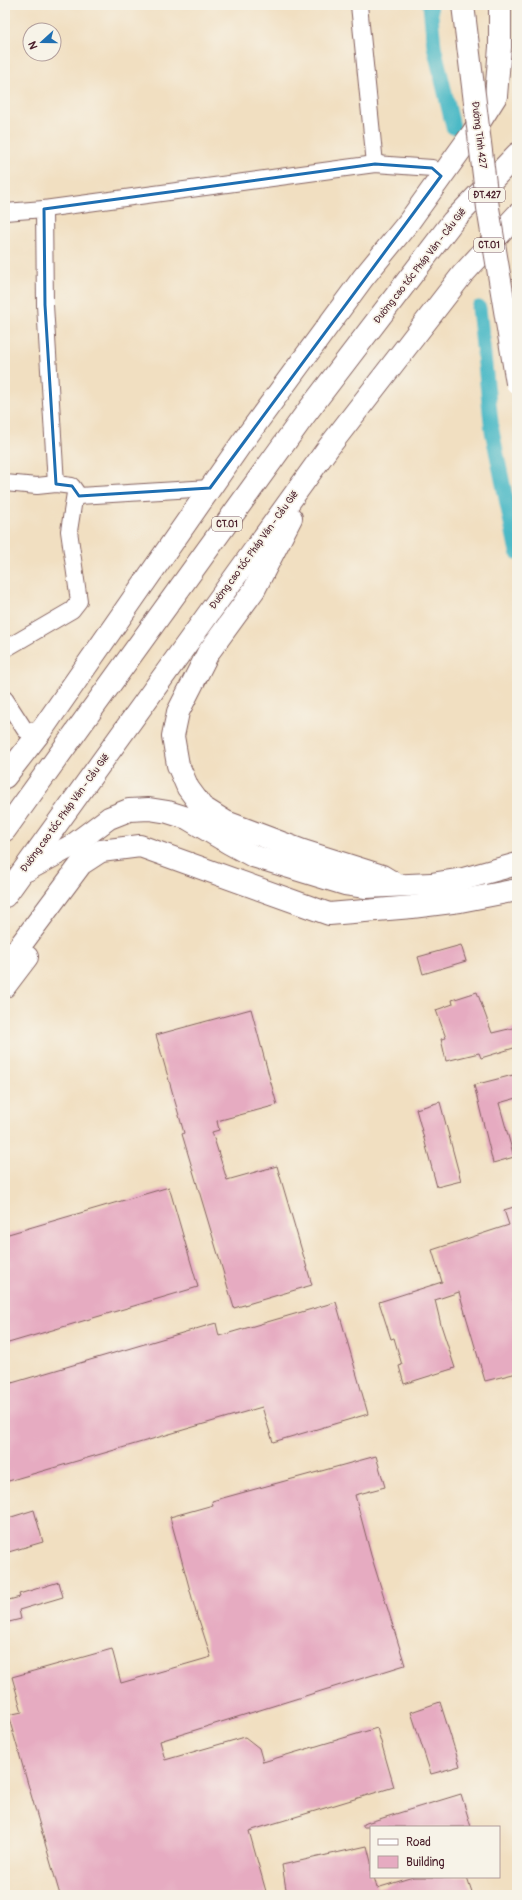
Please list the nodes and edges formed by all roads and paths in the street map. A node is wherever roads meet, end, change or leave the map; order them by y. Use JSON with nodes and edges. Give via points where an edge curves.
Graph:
{"nodes":[{"id":1,"x":359,"y":5,"type":"edge"},
{"id":2,"x":463,"y":5,"type":"edge"},
{"id":3,"x":500,"y":5,"type":"edge"},
{"id":4,"x":517,"y":154,"type":"edge"},
{"id":5,"x":375,"y":164,"type":"junction"},
{"id":6,"x":441,"y":176,"type":"junction"},
{"id":7,"x":44,"y":209,"type":"junction"},
{"id":8,"x":5,"y":212,"type":"edge"},
{"id":9,"x":517,"y":215,"type":"edge"},
{"id":10,"x":517,"y":383,"type":"edge"},
{"id":11,"x":328,"y":448,"type":"junction"},
{"id":12,"x":5,"y":483,"type":"edge"},
{"id":13,"x":56,"y":484,"type":"junction"},
{"id":14,"x":210,"y":488,"type":"junction"},
{"id":15,"x":75,"y":493,"type":"junction"},
{"id":16,"x":5,"y":649,"type":"edge"},
{"id":17,"x":5,"y":699,"type":"edge"},
{"id":18,"x":41,"y":731,"type":"junction"},
{"id":19,"x":6,"y":772,"type":"edge"},
{"id":20,"x":5,"y":830,"type":"edge"},
{"id":21,"x":140,"y":846,"type":"junction"},
{"id":22,"x":517,"y":864,"type":"edge"},
{"id":23,"x":22,"y":873,"type":"junction"},
{"id":24,"x":397,"y":885,"type":"junction"},
{"id":25,"x":517,"y":890,"type":"edge"},
{"id":26,"x":5,"y":896,"type":"edge"},
{"id":27,"x":5,"y":966,"type":"edge"},
{"id":28,"x":5,"y":986,"type":"edge"}],
"edges":[{"from":1,"to":5,"type":"street"},
{"from":2,"to":10,"type":"main road","name":"Đường Tỉnh 427","number":"ĐT.427","bridge":true,"via":[[488,208]]},
{"from":3,"to":6,"type":"main road","via":[[496,96]]},
{"from":4,"to":20,"type":"main road","name":"Đường cao tốc Pháp Vân - Cầu Giẽ","number":"CT.01","via":[[453,221],[304,416]]},
{"from":5,"to":6,"type":"street","via":[[432,168]]},
{"from":5,"to":7,"type":"street"},
{"from":6,"to":14,"type":"main road"},
{"from":7,"to":8,"type":"street"},
{"from":7,"to":13,"type":"street","via":[[45,305]]},
{"from":9,"to":11,"type":"main road","name":"Đường cao tốc Pháp Vân - Cầu Giẽ","number":"CT.01","via":[[462,275]]},
{"from":11,"to":23,"type":"main road","name":"Đường cao tốc Pháp Vân - Cầu Giẽ","number":"CT.01"},
{"from":11,"to":24,"type":"main road","via":[[254,590],[208,653],[190,685],[178,712],[173,736],[178,765],[188,788],[202,807],[226,822],[382,876]]},
{"from":12,"to":13,"type":"street","via":[[37,486]]},
{"from":13,"to":15,"type":"street","via":[[72,486]]},
{"from":14,"to":15,"type":"street","via":[[78,496]]},
{"from":14,"to":18,"type":"main road"},
{"from":15,"to":16,"type":"street","via":[[69,531],[79,600],[72,610]]},
{"from":17,"to":18,"type":"street","via":[[25,730]]},
{"from":18,"to":19,"type":"main road"},
{"from":21,"to":25,"type":"main road","via":[[329,914],[439,904]]},
{"from":21,"to":27,"type":"main road","via":[[101,851],[81,864]]},
{"from":21,"to":28,"type":"main road","via":[[103,860],[57,915]]},
{"from":22,"to":24,"type":"main road","via":[[463,879],[431,884]]},
{"from":23,"to":24,"type":"main road","via":[[73,845],[109,818],[129,810],[149,809],[187,818],[253,856],[344,884],[366,887]]},
{"from":23,"to":26,"type":"main road","name":"Đường cao tốc Pháp Vân - Cầu Giẽ","number":"CT.01"}]}
